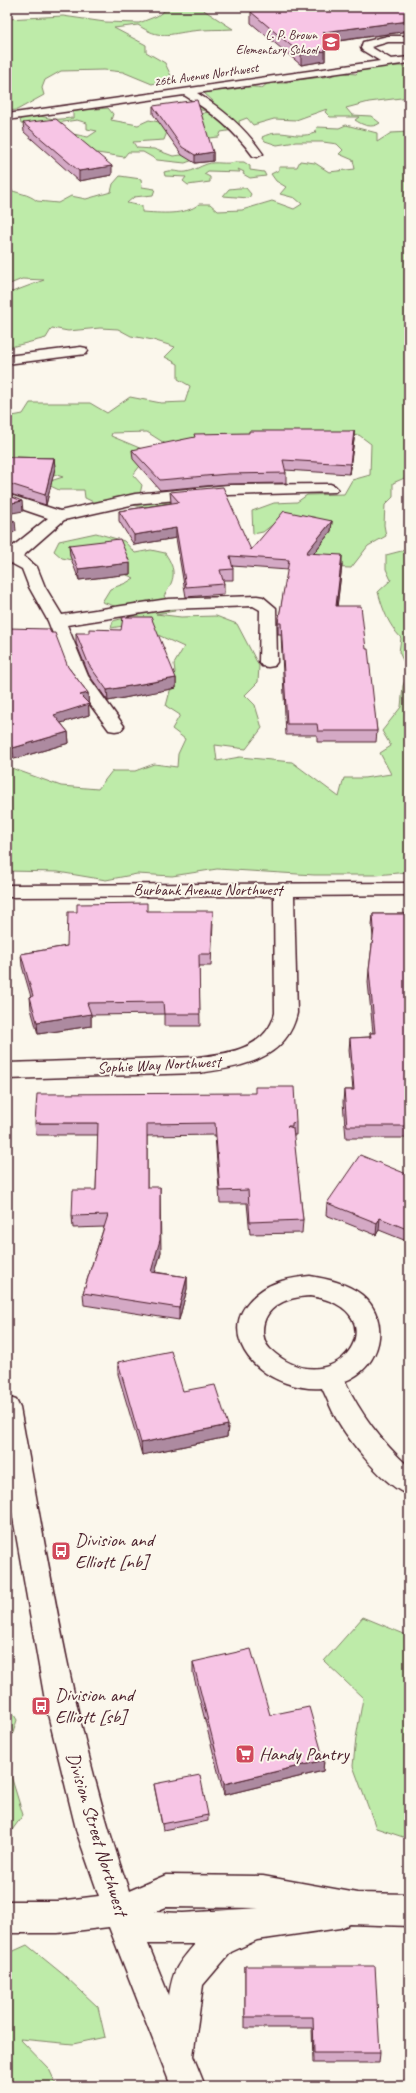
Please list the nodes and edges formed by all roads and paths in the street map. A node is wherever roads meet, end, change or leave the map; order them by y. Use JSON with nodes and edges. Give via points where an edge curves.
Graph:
{"nodes":[{"id":1,"x":409,"y":38,"type":"edge"},
{"id":2,"x":408,"y":62,"type":"edge"},
{"id":3,"x":390,"y":63,"type":"junction"},
{"id":4,"x":187,"y":92,"type":"junction"},
{"id":5,"x":7,"y":117,"type":"edge"},
{"id":6,"x":257,"y":154,"type":"dead end"},
{"id":7,"x":81,"y":351,"type":"dead end"},
{"id":8,"x":7,"y":360,"type":"edge"},
{"id":9,"x":330,"y":489,"type":"dead end"},
{"id":10,"x":7,"y":499,"type":"edge"},
{"id":11,"x":59,"y":516,"type":"junction"},
{"id":12,"x":10,"y":556,"type":"edge"},
{"id":13,"x":57,"y":620,"type":"junction"},
{"id":14,"x":268,"y":662,"type":"dead end"},
{"id":15,"x":115,"y":726,"type":"dead end"},
{"id":16,"x":409,"y":889,"type":"edge"},
{"id":17,"x":284,"y":890,"type":"junction"},
{"id":18,"x":7,"y":891,"type":"edge"},
{"id":19,"x":7,"y":1071,"type":"edge"},
{"id":20,"x":330,"y":1376,"type":"junction"},
{"id":21,"x":7,"y":1408,"type":"edge"},
{"id":22,"x":409,"y":1484,"type":"edge"},
{"id":23,"x":357,"y":1909,"type":"junction"},
{"id":24,"x":409,"y":1910,"type":"edge"},
{"id":25,"x":7,"y":1917,"type":"edge"},
{"id":26,"x":122,"y":1919,"type":"junction"},
{"id":27,"x":258,"y":1924,"type":"junction"},
{"id":28,"x":176,"y":2057,"type":"junction"},
{"id":29,"x":188,"y":2086,"type":"edge"}],
"edges":[{"from":1,"to":3,"type":"street","via":[[367,44],[366,48]]},
{"from":2,"to":3,"type":"street","name":"26th Avenue Northwest"},
{"from":3,"to":4,"type":"street","name":"26th Avenue Northwest"},
{"from":4,"to":5,"type":"street","name":"26th Avenue Northwest"},
{"from":4,"to":6,"type":"street","via":[[230,120]]},
{"from":7,"to":8,"type":"street"},
{"from":9,"to":11,"type":"street","via":[[228,490],[135,499]]},
{"from":10,"to":11,"type":"street"},
{"from":11,"to":12,"type":"street"},
{"from":12,"to":13,"type":"street","via":[[29,567],[37,587]]},
{"from":13,"to":14,"type":"street","via":[[168,604],[257,601],[268,608]]},
{"from":13,"to":15,"type":"street","via":[[79,677]]},
{"from":16,"to":17,"type":"street","name":"Burbank Avenue Northwest"},
{"from":17,"to":18,"type":"street","name":"Burbank Avenue Northwest"},
{"from":17,"to":19,"type":"street","name":"Sophie Way Northwest","via":[[286,1013],[282,1027],[262,1048],[245,1057],[198,1065]]},
{"from":20,"to":20,"type":"street","via":[[353,1365],[364,1352],[368,1330],[359,1309],[347,1297],[329,1289],[310,1286],[280,1292],[260,1305],[252,1318],[250,1334],[255,1349],[266,1362],[281,1372],[300,1378]]},
{"from":20,"to":22,"type":"street","via":[[346,1412],[381,1458]]},
{"from":21,"to":26,"type":"street","name":"Division Street Northwest","via":[[61,1706],[93,1833]]},
{"from":23,"to":24,"type":"street"},
{"from":23,"to":26,"type":"street","via":[[263,1892],[166,1891]]},
{"from":23,"to":27,"type":"street"},
{"from":25,"to":26,"type":"street"},
{"from":26,"to":27,"type":"street","via":[[183,1929]]},
{"from":26,"to":28,"type":"street","name":"Division Street Northwest"},
{"from":27,"to":28,"type":"street","via":[[220,1940],[188,1978]]},
{"from":28,"to":29,"type":"street","name":"Division Street Northwest"}]}
